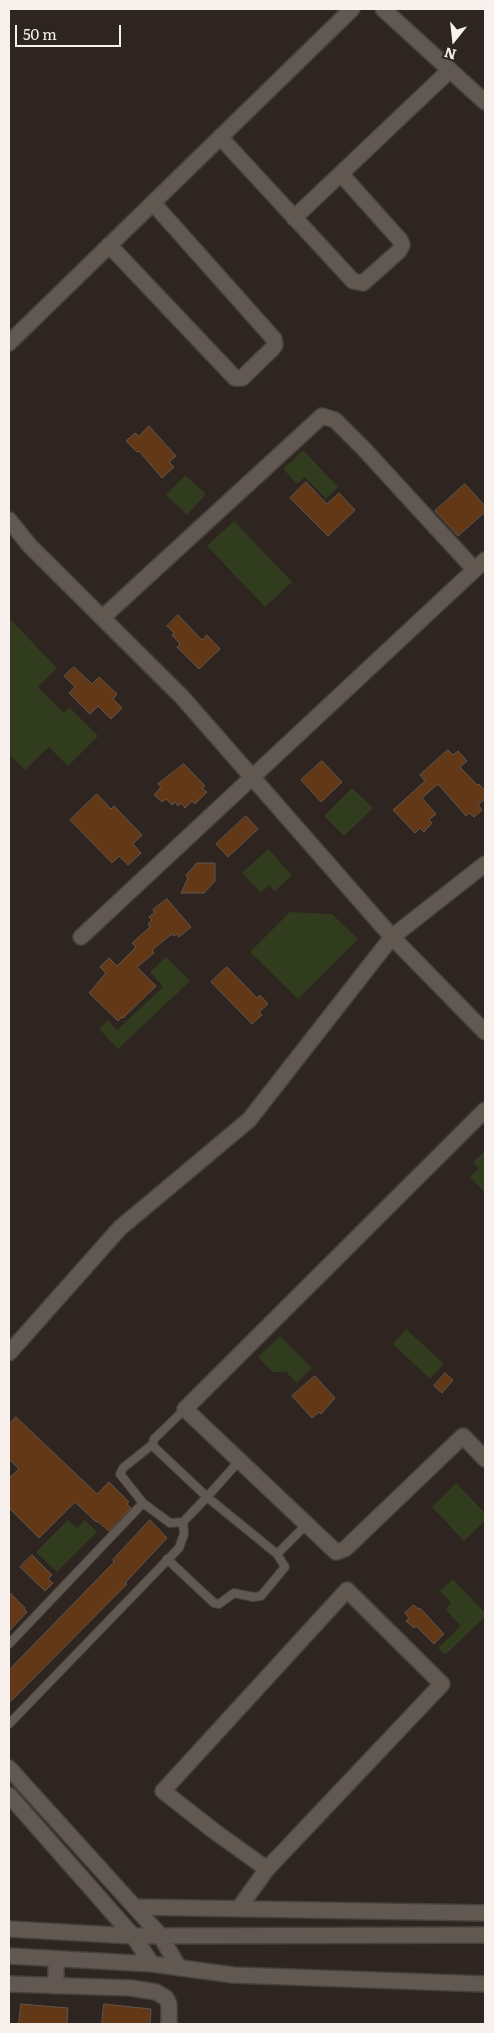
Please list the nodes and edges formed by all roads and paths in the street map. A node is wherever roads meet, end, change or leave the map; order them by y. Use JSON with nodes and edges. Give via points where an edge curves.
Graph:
{"nodes":[{"id":1,"x":352,"y":9,"type":"edge"},
{"id":2,"x":383,"y":9,"type":"edge"},
{"id":3,"x":450,"y":70,"type":"junction"},
{"id":4,"x":485,"y":102,"type":"edge"},
{"id":5,"x":220,"y":137,"type":"junction"},
{"id":6,"x":340,"y":174,"type":"junction"},
{"id":7,"x":153,"y":203,"type":"junction"},
{"id":8,"x":294,"y":218,"type":"junction"},
{"id":9,"x":109,"y":245,"type":"junction"},
{"id":10,"x":9,"y":343,"type":"edge"},
{"id":11,"x":9,"y":520,"type":"edge"},
{"id":12,"x":480,"y":564,"type":"edge"},
{"id":13,"x":102,"y":618,"type":"junction"},
{"id":14,"x":253,"y":778,"type":"junction"},
{"id":15,"x":485,"y":864,"type":"edge"},
{"id":16,"x":81,"y":937,"type":"dead end"},
{"id":17,"x":392,"y":937,"type":"junction"},
{"id":18,"x":485,"y":1032,"type":"edge"},
{"id":19,"x":485,"y":1110,"type":"edge"},
{"id":20,"x":9,"y":1353,"type":"edge"},
{"id":21,"x":185,"y":1409,"type":"junction"},
{"id":22,"x":153,"y":1444,"type":"junction"},
{"id":23,"x":485,"y":1459,"type":"edge"},
{"id":24,"x":240,"y":1460,"type":"junction"},
{"id":25,"x":207,"y":1497,"type":"junction"},
{"id":26,"x":143,"y":1503,"type":"junction"},
{"id":27,"x":183,"y":1522,"type":"junction"},
{"id":28,"x":307,"y":1524,"type":"junction"},
{"id":29,"x":277,"y":1554,"type":"junction"},
{"id":30,"x":167,"y":1559,"type":"junction"},
{"id":31,"x":9,"y":1644,"type":"edge"},
{"id":32,"x":9,"y":1724,"type":"edge"},
{"id":33,"x":9,"y":1768,"type":"edge"},
{"id":34,"x":9,"y":1796,"type":"edge"},
{"id":35,"x":267,"y":1869,"type":"junction"},
{"id":36,"x":135,"y":1907,"type":"junction"},
{"id":37,"x":239,"y":1908,"type":"junction"},
{"id":38,"x":485,"y":1913,"type":"edge"},
{"id":39,"x":9,"y":1929,"type":"edge"},
{"id":40,"x":160,"y":1935,"type":"junction"},
{"id":41,"x":485,"y":1935,"type":"edge"},
{"id":42,"x":133,"y":1936,"type":"junction"},
{"id":43,"x":9,"y":1956,"type":"edge"},
{"id":44,"x":56,"y":1959,"type":"junction"},
{"id":45,"x":152,"y":1964,"type":"junction"},
{"id":46,"x":179,"y":1968,"type":"junction"},
{"id":47,"x":9,"y":1984,"type":"edge"},
{"id":48,"x":485,"y":1984,"type":"edge"},
{"id":49,"x":56,"y":1986,"type":"junction"},
{"id":50,"x":169,"y":2024,"type":"edge"}],
"edges":[{"from":1,"to":5,"type":"street"},
{"from":2,"to":3,"type":"street"},
{"from":3,"to":4,"type":"street"},
{"from":3,"to":6,"type":"street"},
{"from":5,"to":7,"type":"street"},
{"from":5,"to":8,"type":"street"},
{"from":6,"to":8,"type":"street"},
{"from":6,"to":8,"type":"street","via":[[400,240],[399,251],[367,281],[358,283]]},
{"from":7,"to":9,"type":"street"},
{"from":7,"to":9,"type":"street","via":[[274,339],[275,345],[242,378],[235,378]]},
{"from":9,"to":10,"type":"street"},
{"from":11,"to":13,"type":"street","via":[[30,546]]},
{"from":12,"to":13,"type":"street","via":[[335,420],[322,416]]},
{"from":12,"to":14,"type":"street"},
{"from":13,"to":14,"type":"street","via":[[182,697]]},
{"from":14,"to":16,"type":"street"},
{"from":14,"to":17,"type":"street"},
{"from":15,"to":17,"type":"street"},
{"from":17,"to":18,"type":"street"},
{"from":17,"to":20,"type":"street","via":[[249,1120],[120,1228]]},
{"from":19,"to":21,"type":"street"},
{"from":21,"to":22,"type":"lane","via":[[154,1439]]},
{"from":21,"to":24,"type":"street"},
{"from":22,"to":25,"type":"lane"},
{"from":22,"to":26,"type":"lane","via":[[120,1474]]},
{"from":23,"to":28,"type":"street","via":[[463,1436],[345,1549],[336,1552]]},
{"from":24,"to":25,"type":"lane"},
{"from":24,"to":28,"type":"street"},
{"from":25,"to":27,"type":"lane"},
{"from":25,"to":29,"type":"lane"},
{"from":26,"to":27,"type":"lane","via":[[170,1523]]},
{"from":26,"to":31,"type":"lane"},
{"from":27,"to":30,"type":"lane","via":[[184,1534],[179,1548]]},
{"from":28,"to":29,"type":"lane"},
{"from":29,"to":30,"type":"lane","via":[[285,1567],[261,1596],[234,1593],[219,1604],[214,1603]]},
{"from":30,"to":32,"type":"lane"},
{"from":33,"to":36,"type":"street"},
{"from":34,"to":42,"type":"street"},
{"from":35,"to":35,"type":"street","via":[[163,1791],[347,1590],[442,1684]]},
{"from":35,"to":37,"type":"street"},
{"from":36,"to":37,"type":"street"},
{"from":36,"to":40,"type":"street"},
{"from":37,"to":38,"type":"street"},
{"from":39,"to":42,"type":"street"},
{"from":40,"to":41,"type":"street"},
{"from":40,"to":42,"type":"street"},
{"from":40,"to":46,"type":"street"},
{"from":42,"to":45,"type":"street"},
{"from":43,"to":44,"type":"street"},
{"from":44,"to":45,"type":"street"},
{"from":44,"to":49,"type":"street"},
{"from":45,"to":46,"type":"street"},
{"from":46,"to":48,"type":"street","via":[[232,1975]]},
{"from":47,"to":49,"type":"street"},
{"from":49,"to":50,"type":"street","via":[[156,1992],[168,2004]]}]}
